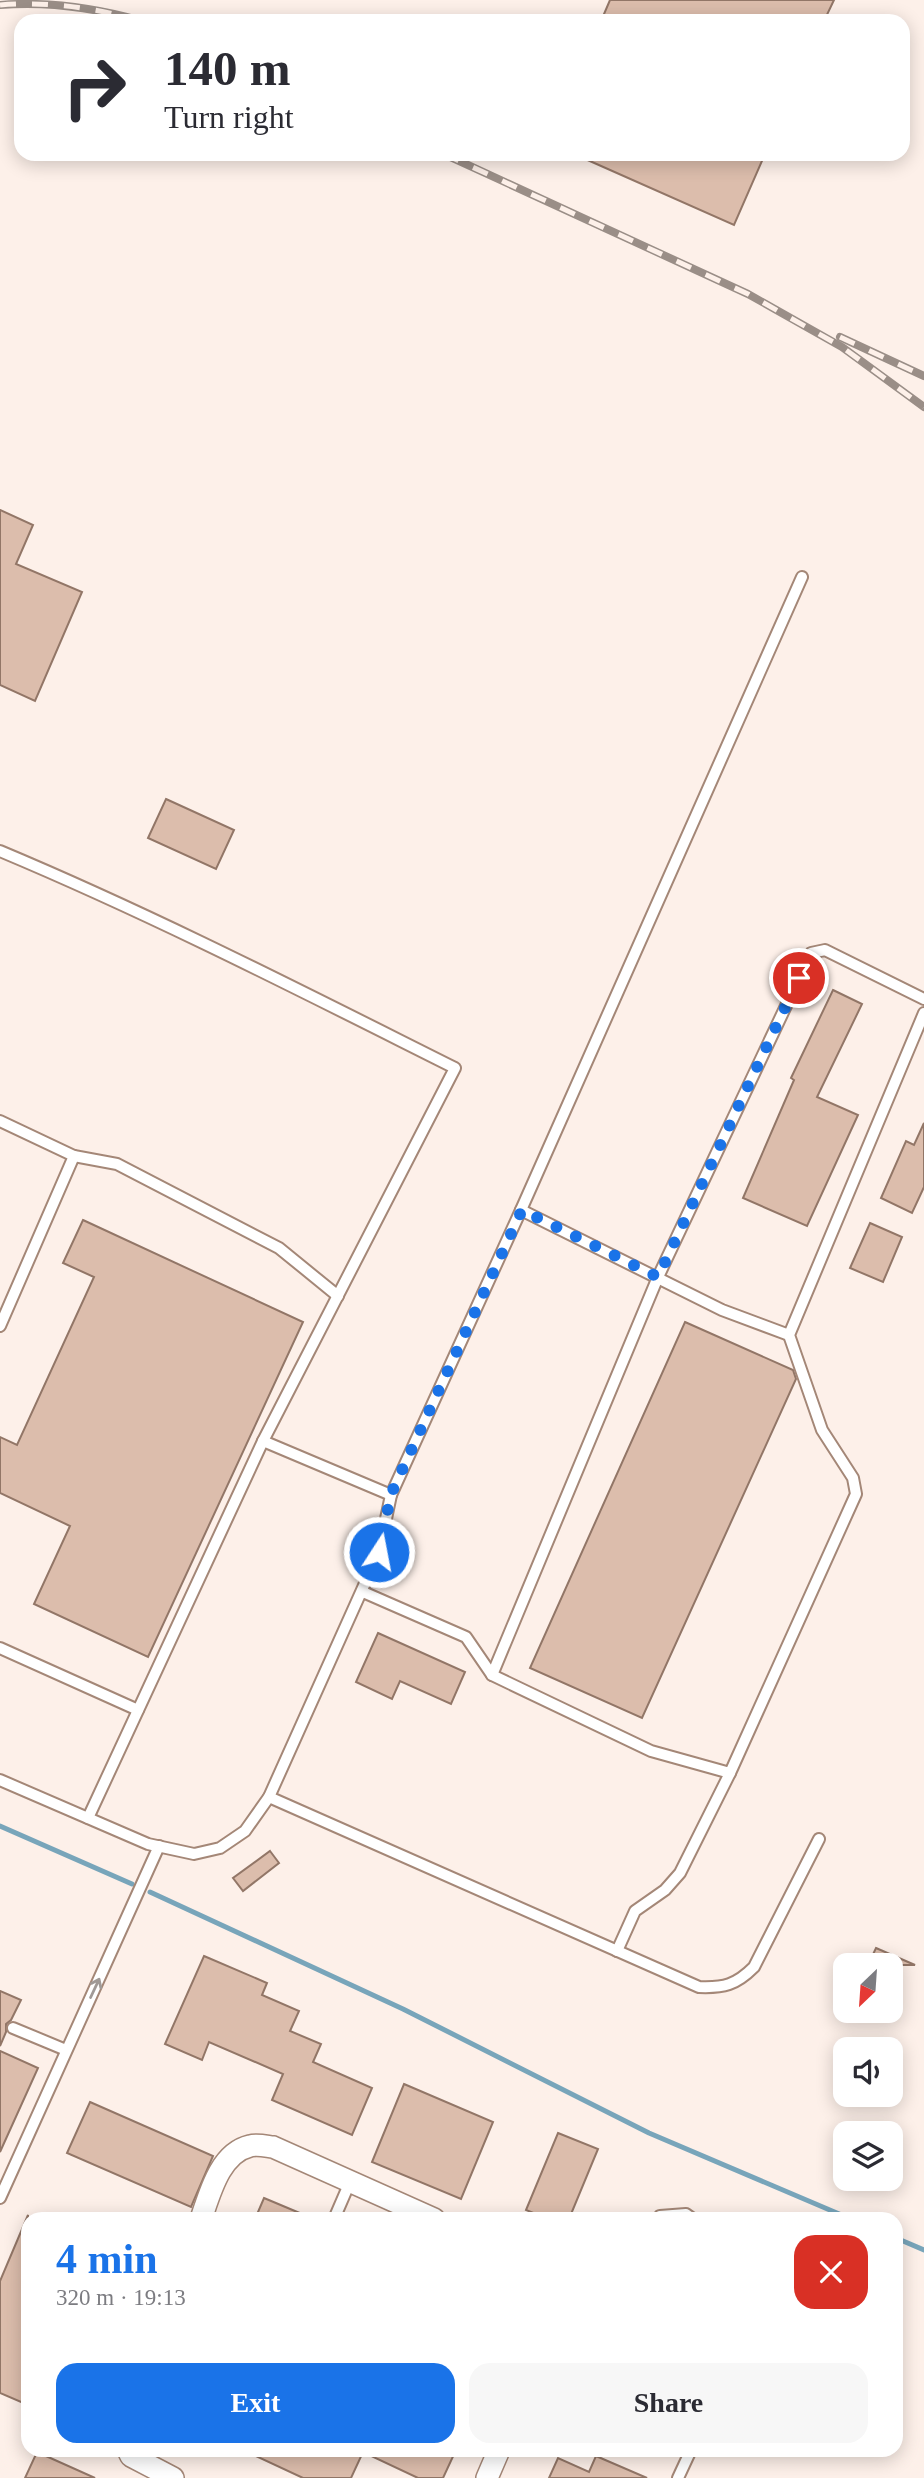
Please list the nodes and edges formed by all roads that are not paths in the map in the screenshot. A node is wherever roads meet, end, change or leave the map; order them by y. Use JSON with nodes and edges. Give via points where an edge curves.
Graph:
{"nodes":[{"id":1,"x":802,"y":577,"type":"dead end"},
{"id":2,"x":0,"y":851,"type":"edge"},
{"id":3,"x":924,"y":999,"type":"edge"},
{"id":4,"x":924,"y":1013,"type":"edge"},
{"id":5,"x":0,"y":1121,"type":"edge"},
{"id":6,"x":74,"y":1156,"type":"junction"},
{"id":7,"x":522,"y":1210,"type":"junction"},
{"id":8,"x":658,"y":1277,"type":"junction"},
{"id":9,"x":338,"y":1296,"type":"junction"},
{"id":10,"x":0,"y":1326,"type":"edge"},
{"id":11,"x":789,"y":1335,"type":"junction"},
{"id":12,"x":264,"y":1441,"type":"junction"},
{"id":13,"x":391,"y":1494,"type":"junction"},
{"id":14,"x":363,"y":1592,"type":"junction"},
{"id":15,"x":0,"y":1648,"type":"edge"},
{"id":16,"x":492,"y":1675,"type":"junction"},
{"id":17,"x":138,"y":1710,"type":"junction"},
{"id":18,"x":730,"y":1773,"type":"junction"},
{"id":19,"x":0,"y":1780,"type":"edge"},
{"id":20,"x":269,"y":1797,"type":"junction"},
{"id":21,"x":88,"y":1818,"type":"junction"},
{"id":22,"x":819,"y":1839,"type":"dead end"},
{"id":23,"x":159,"y":1846,"type":"junction"},
{"id":24,"x":617,"y":1951,"type":"junction"},
{"id":25,"x":13,"y":2028,"type":"dead end"},
{"id":26,"x":66,"y":2050,"type":"junction"},
{"id":27,"x":350,"y":2182,"type":"junction"},
{"id":28,"x":0,"y":2198,"type":"edge"},
{"id":29,"x":204,"y":2212,"type":"edge"},
{"id":30,"x":337,"y":2212,"type":"edge"},
{"id":31,"x":418,"y":2212,"type":"edge"},
{"id":32,"x":133,"y":2457,"type":"edge"},
{"id":33,"x":496,"y":2457,"type":"edge"},
{"id":34,"x":688,"y":2457,"type":"edge"},
{"id":35,"x":173,"y":2478,"type":"edge"},
{"id":36,"x":487,"y":2478,"type":"edge"},
{"id":37,"x":678,"y":2478,"type":"edge"}],
"edges":[{"from":1,"to":7,"type":"lane"},
{"from":2,"to":9,"type":"lane","via":[[278,979],[455,1068]]},
{"from":3,"to":8,"type":"lane","via":[[825,950],[811,953]]},
{"from":4,"to":11,"type":"lane"},
{"from":5,"to":6,"type":"lane"},
{"from":6,"to":9,"type":"lane","via":[[117,1164],[279,1248]]},
{"from":6,"to":10,"type":"lane"},
{"from":7,"to":8,"type":"lane"},
{"from":7,"to":13,"type":"lane"},
{"from":8,"to":11,"type":"lane","via":[[722,1310]]},
{"from":8,"to":16,"type":"lane"},
{"from":9,"to":12,"type":"lane"},
{"from":11,"to":18,"type":"lane","via":[[822,1430],[853,1478],[856,1493]]},
{"from":12,"to":13,"type":"lane"},
{"from":12,"to":17,"type":"lane"},
{"from":13,"to":14,"type":"lane","via":[[379,1552]]},
{"from":14,"to":16,"type":"lane","via":[[466,1637]]},
{"from":14,"to":20,"type":"lane"},
{"from":15,"to":17,"type":"lane"},
{"from":16,"to":18,"type":"lane","via":[[651,1751]]},
{"from":17,"to":21,"type":"lane"},
{"from":18,"to":24,"type":"lane","via":[[680,1874],[635,1911]]},
{"from":19,"to":21,"type":"lane"},
{"from":20,"to":23,"type":"lane","via":[[245,1831],[220,1848],[194,1854]]},
{"from":20,"to":24,"type":"lane"},
{"from":21,"to":23,"type":"lane"},
{"from":22,"to":24,"type":"lane","via":[[754,1967],[740,1980],[719,1988],[699,1987]]},
{"from":26,"to":23,"type":"lane","one_way":true},
{"from":25,"to":26,"type":"lane"},
{"from":26,"to":28,"type":"lane"},
{"from":27,"to":29,"type":"street","via":[[273,2147],[253,2145],[237,2151],[224,2166]]},
{"from":27,"to":30,"type":"lane"},
{"from":27,"to":31,"type":"street"},
{"from":32,"to":35,"type":"street"},
{"from":33,"to":36,"type":"street"},
{"from":34,"to":37,"type":"lane"}]}
